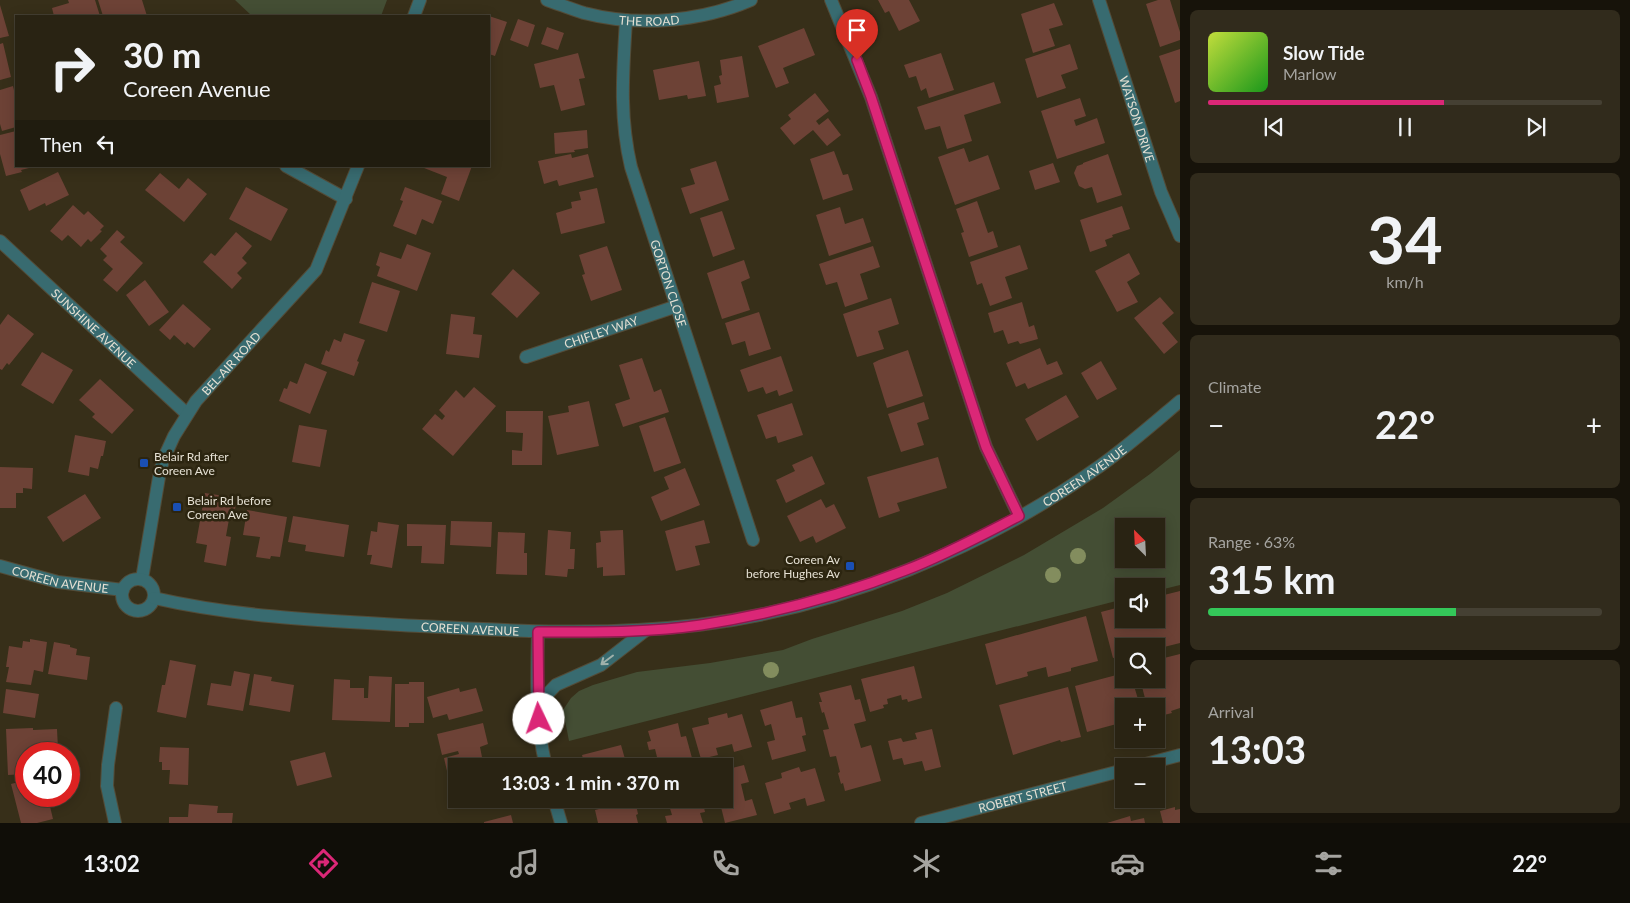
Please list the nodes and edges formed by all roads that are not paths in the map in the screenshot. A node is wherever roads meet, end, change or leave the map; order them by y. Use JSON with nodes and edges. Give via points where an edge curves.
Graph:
{"nodes":[{"id":1,"x":420,"y":0,"type":"edge"},
{"id":2,"x":547,"y":0,"type":"edge"},
{"id":3,"x":751,"y":0,"type":"edge"},
{"id":4,"x":830,"y":0,"type":"edge"},
{"id":5,"x":1099,"y":0,"type":"edge"},
{"id":6,"x":414,"y":15,"type":"edge"},
{"id":7,"x":626,"y":20,"type":"junction"},
{"id":8,"x":288,"y":167,"type":"edge"},
{"id":9,"x":358,"y":167,"type":"edge"},
{"id":10,"x":346,"y":199,"type":"junction"},
{"id":11,"x":1180,"y":236,"type":"edge"},
{"id":12,"x":0,"y":241,"type":"edge"},
{"id":13,"x":677,"y":306,"type":"junction"},
{"id":14,"x":526,"y":358,"type":"dead end"},
{"id":15,"x":1180,"y":401,"type":"edge"},
{"id":16,"x":187,"y":414,"type":"junction"},
{"id":17,"x":1019,"y":516,"type":"junction"},
{"id":18,"x":753,"y":540,"type":"dead end"},
{"id":19,"x":0,"y":566,"type":"edge"},
{"id":20,"x":142,"y":579,"type":"junction"},
{"id":21,"x":123,"y":590,"type":"junction"},
{"id":22,"x":154,"y":598,"type":"junction"},
{"id":23,"x":646,"y":630,"type":"junction"},
{"id":24,"x":538,"y":632,"type":"junction"},
{"id":25,"x":538,"y":704,"type":"junction"},
{"id":26,"x":116,"y":708,"type":"dead end"},
{"id":27,"x":1180,"y":755,"type":"edge"},
{"id":28,"x":544,"y":758,"type":"edge"},
{"id":29,"x":1165,"y":759,"type":"edge"},
{"id":30,"x":1115,"y":772,"type":"edge"},
{"id":31,"x":557,"y":808,"type":"edge"},
{"id":32,"x":114,"y":823,"type":"edge"},
{"id":33,"x":561,"y":823,"type":"edge"},
{"id":34,"x":921,"y":823,"type":"edge"}],
"edges":[{"from":1,"to":6,"type":"street"},
{"from":2,"to":7,"type":"street","name":"THE ROAD","via":[[584,13]]},
{"from":3,"to":7,"type":"street","name":"THE ROAD","via":[[698,16],[654,21]]},
{"from":4,"to":17,"type":"street","via":[[871,97],[981,433]]},
{"from":5,"to":11,"type":"street","name":"WATSON DRIVE","via":[[1162,192]]},
{"from":7,"to":13,"type":"street","name":"GORTON CLOSE","via":[[622,101],[626,146]]},
{"from":8,"to":10,"type":"street"},
{"from":9,"to":10,"type":"street","name":"BEL-AIR ROAD"},
{"from":10,"to":16,"type":"street","name":"BEL-AIR ROAD","via":[[316,270]]},
{"from":12,"to":16,"type":"street","name":"SUNSHINE AVENUE"},
{"from":13,"to":14,"type":"street","name":"CHIFLEY WAY"},
{"from":13,"to":18,"type":"street","name":"GORTON CLOSE"},
{"from":15,"to":17,"type":"street","name":"COREEN AVENUE","via":[[1100,466]]},
{"from":16,"to":20,"type":"street","name":"BEL-AIR ROAD","via":[[168,448],[159,477]]},
{"from":17,"to":23,"type":"street","name":"COREEN AVENUE","via":[[907,570],[829,597],[700,625]]},
{"from":19,"to":21,"type":"street","name":"COREEN AVENUE","via":[[58,582]]},
{"from":20,"to":21,"type":"street","via":[[132,579]]},
{"from":20,"to":22,"type":"street","via":[[150,584]]},
{"from":21,"to":22,"type":"street","via":[[122,600],[134,610],[149,607]]},
{"from":22,"to":24,"type":"street","name":"COREEN AVENUE","via":[[196,607],[306,619]]},
{"from":23,"to":24,"type":"street","name":"COREEN AVENUE"},
{"from":23,"to":25,"type":"street","one_way":true,"via":[[601,665],[556,685]]},
{"from":24,"to":25,"type":"street"},
{"from":25,"to":28,"type":"street"},
{"from":26,"to":32,"type":"street","via":[[107,786]]},
{"from":27,"to":29,"type":"street"},
{"from":30,"to":34,"type":"street","name":"ROBERT STREET"},
{"from":31,"to":33,"type":"street"}]}
